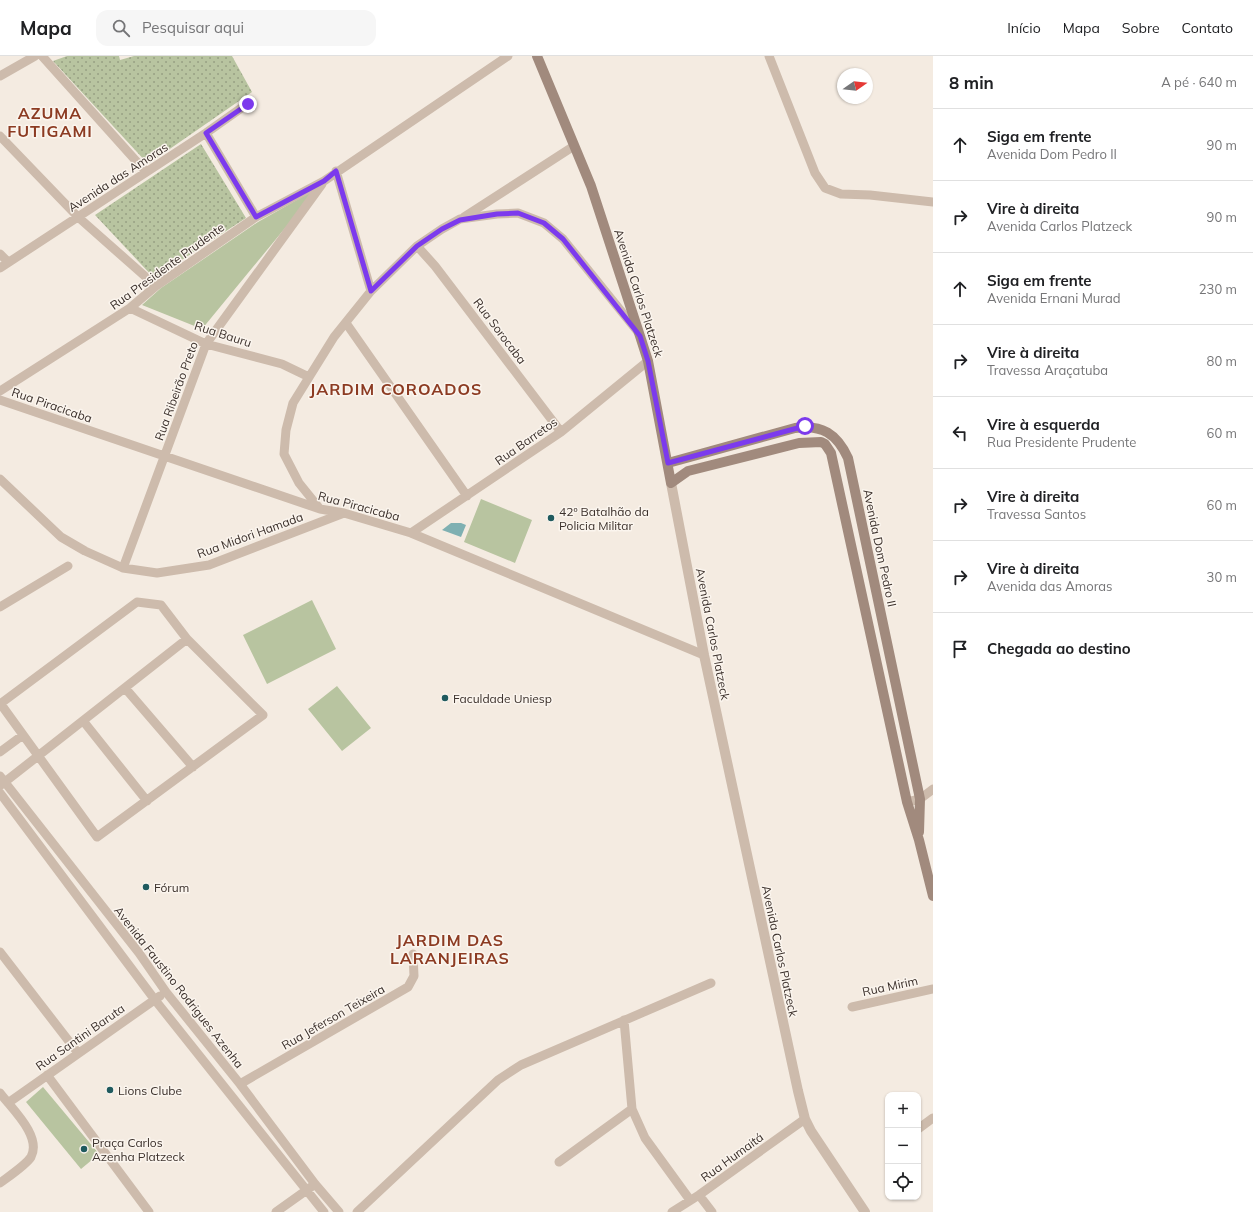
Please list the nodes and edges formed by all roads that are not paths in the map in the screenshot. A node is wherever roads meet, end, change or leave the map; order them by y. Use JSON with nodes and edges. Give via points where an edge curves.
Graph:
{"nodes":[{"id":1,"x":36,"y":56,"type":"edge"},
{"id":2,"x":42,"y":56,"type":"edge"},
{"id":3,"x":508,"y":56,"type":"edge"},
{"id":4,"x":537,"y":56,"type":"edge"},
{"id":5,"x":769,"y":56,"type":"edge"},
{"id":6,"x":0,"y":76,"type":"edge"},
{"id":7,"x":248,"y":104,"type":"dead end"},
{"id":8,"x":206,"y":133,"type":"junction"},
{"id":9,"x":0,"y":136,"type":"edge"},
{"id":10,"x":574,"y":146,"type":"junction"},
{"id":11,"x":336,"y":171,"type":"junction"},
{"id":12,"x":146,"y":172,"type":"junction"},
{"id":13,"x":324,"y":181,"type":"junction"},
{"id":14,"x":933,"y":202,"type":"edge"},
{"id":15,"x":78,"y":217,"type":"junction"},
{"id":16,"x":256,"y":217,"type":"junction"},
{"id":17,"x":460,"y":220,"type":"junction"},
{"id":18,"x":417,"y":246,"type":"junction"},
{"id":19,"x":0,"y":254,"type":"edge"},
{"id":20,"x":4,"y":265,"type":"edge"},
{"id":21,"x":156,"y":286,"type":"junction"},
{"id":22,"x":371,"y":291,"type":"junction"},
{"id":23,"x":130,"y":308,"type":"junction"},
{"id":24,"x":346,"y":323,"type":"junction"},
{"id":25,"x":640,"y":336,"type":"junction"},
{"id":26,"x":206,"y":344,"type":"junction"},
{"id":27,"x":648,"y":361,"type":"junction"},
{"id":28,"x":309,"y":377,"type":"junction"},
{"id":29,"x":0,"y":391,"type":"edge"},
{"id":30,"x":0,"y":400,"type":"edge"},
{"id":31,"x":561,"y":432,"type":"junction"},
{"id":32,"x":165,"y":457,"type":"junction"},
{"id":33,"x":668,"y":463,"type":"junction"},
{"id":34,"x":0,"y":479,"type":"edge"},
{"id":35,"x":671,"y":483,"type":"junction"},
{"id":36,"x":467,"y":496,"type":"junction"},
{"id":37,"x":320,"y":509,"type":"junction"},
{"id":38,"x":344,"y":513,"type":"junction"},
{"id":39,"x":411,"y":533,"type":"junction"},
{"id":40,"x":68,"y":566,"type":"dead end"},
{"id":41,"x":123,"y":568,"type":"junction"},
{"id":42,"x":0,"y":607,"type":"edge"},
{"id":43,"x":187,"y":639,"type":"junction"},
{"id":44,"x":704,"y":655,"type":"junction"},
{"id":45,"x":125,"y":688,"type":"junction"},
{"id":46,"x":0,"y":703,"type":"edge"},
{"id":47,"x":84,"y":722,"type":"junction"},
{"id":48,"x":23,"y":735,"type":"junction"},
{"id":49,"x":0,"y":752,"type":"edge"},
{"id":50,"x":39,"y":757,"type":"junction"},
{"id":51,"x":193,"y":767,"type":"junction"},
{"id":52,"x":2,"y":782,"type":"edge"},
{"id":53,"x":933,"y":789,"type":"edge"},
{"id":54,"x":0,"y":794,"type":"edge"},
{"id":55,"x":920,"y":799,"type":"junction"},
{"id":56,"x":147,"y":801,"type":"junction"},
{"id":57,"x":907,"y":802,"type":"junction"},
{"id":58,"x":919,"y":840,"type":"junction"},
{"id":59,"x":87,"y":888,"type":"junction"},
{"id":60,"x":77,"y":895,"type":"junction"},
{"id":61,"x":933,"y":896,"type":"edge"},
{"id":62,"x":0,"y":952,"type":"edge"},
{"id":63,"x":413,"y":954,"type":"dead end"},
{"id":64,"x":711,"y":983,"type":"dead end"},
{"id":65,"x":933,"y":989,"type":"edge"},
{"id":66,"x":166,"y":992,"type":"junction"},
{"id":67,"x":155,"y":1000,"type":"junction"},
{"id":68,"x":852,"y":1007,"type":"dead end"},
{"id":69,"x":624,"y":1020,"type":"junction"},
{"id":70,"x":78,"y":1053,"type":"junction"},
{"id":71,"x":47,"y":1075,"type":"junction"},
{"id":72,"x":240,"y":1084,"type":"junction"},
{"id":73,"x":0,"y":1093,"type":"edge"},
{"id":74,"x":8,"y":1103,"type":"junction"},
{"id":75,"x":632,"y":1109,"type":"junction"},
{"id":76,"x":933,"y":1118,"type":"edge"},
{"id":77,"x":805,"y":1119,"type":"junction"},
{"id":78,"x":919,"y":1128,"type":"edge"},
{"id":79,"x":559,"y":1162,"type":"dead end"},
{"id":80,"x":0,"y":1183,"type":"edge"},
{"id":81,"x":315,"y":1184,"type":"junction"},
{"id":82,"x":307,"y":1190,"type":"junction"},
{"id":83,"x":699,"y":1195,"type":"junction"},
{"id":84,"x":690,"y":1200,"type":"junction"},
{"id":85,"x":149,"y":1212,"type":"edge"},
{"id":86,"x":276,"y":1212,"type":"edge"},
{"id":87,"x":324,"y":1212,"type":"edge"},
{"id":88,"x":339,"y":1212,"type":"edge"},
{"id":89,"x":357,"y":1212,"type":"edge"},
{"id":90,"x":672,"y":1212,"type":"edge"},
{"id":91,"x":712,"y":1212,"type":"edge"},
{"id":92,"x":866,"y":1212,"type":"edge"}],
"edges":[{"from":1,"to":6,"type":"street"},
{"from":2,"to":12,"type":"street"},
{"from":3,"to":11,"type":"street","name":"Rua Presidente Prudente"},
{"from":4,"to":10,"type":"main road","name":"Avenida Carlos Platzeck"},
{"from":5,"to":14,"type":"street","via":[[815,173],[825,188],[841,194]]},
{"from":7,"to":8,"type":"street","name":"Avenida das Amoras"},
{"from":8,"to":12,"type":"street","name":"Avenida das Amoras"},
{"from":8,"to":16,"type":"street"},
{"from":9,"to":15,"type":"street"},
{"from":10,"to":17,"type":"street"},
{"from":10,"to":25,"type":"main road","name":"Avenida Carlos Platzeck","via":[[591,186]]},
{"from":11,"to":13,"type":"street","name":"Rua Presidente Prudente"},
{"from":11,"to":22,"type":"street"},
{"from":12,"to":15,"type":"street","name":"Avenida das Amoras"},
{"from":13,"to":16,"type":"street","name":"Rua Presidente Prudente"},
{"from":13,"to":26,"type":"street","name":"Rua Ribeirão Preto"},
{"from":15,"to":20,"type":"street","name":"Avenida das Amoras"},
{"from":15,"to":21,"type":"street"},
{"from":16,"to":21,"type":"street","name":"Rua Presidente Prudente"},
{"from":17,"to":18,"type":"street"},
{"from":17,"to":25,"type":"street","via":[[518,213],[544,223],[563,239]]},
{"from":18,"to":22,"type":"street"},
{"from":18,"to":31,"type":"street","name":"Rua Sorocaba"},
{"from":19,"to":20,"type":"street"},
{"from":21,"to":23,"type":"street","name":"Rua Presidente Prudente"},
{"from":22,"to":24,"type":"street"},
{"from":23,"to":26,"type":"street","name":"Rua Bauru"},
{"from":23,"to":29,"type":"street","name":"Rua Presidente Prudente"},
{"from":24,"to":28,"type":"street"},
{"from":24,"to":36,"type":"street"},
{"from":25,"to":27,"type":"main road","name":"Avenida Carlos Platzeck"},
{"from":26,"to":28,"type":"street","name":"Rua Bauru","via":[[282,364]]},
{"from":26,"to":32,"type":"street","name":"Rua Ribeirão Preto"},
{"from":27,"to":31,"type":"street","name":"Rua Barretos"},
{"from":27,"to":33,"type":"main road","name":"Avenida Carlos Platzeck"},
{"from":28,"to":37,"type":"street","via":[[293,403],[286,430],[284,454],[299,483]]},
{"from":30,"to":32,"type":"street","name":"Rua Piracicaba"},
{"from":31,"to":36,"type":"street","name":"Rua Barretos"},
{"from":32,"to":37,"type":"street","name":"Rua Piracicaba"},
{"from":32,"to":41,"type":"street","name":"Rua Ribeirão Preto","via":[[131,540]]},
{"from":33,"to":35,"type":"main road","name":"Avenida Carlos Platzeck"},
{"from":33,"to":55,"type":"main road","name":"Avenida Dom Pedro II","via":[[810,426],[828,432],[841,445],[848,458]]},
{"from":34,"to":41,"type":"street","name":"Rua Midori Hamada","via":[[61,537]]},
{"from":35,"to":44,"type":"street","name":"Avenida Carlos Platzeck"},
{"from":35,"to":57,"type":"main road","name":"Avenida Dom Pedro II","via":[[688,472],[799,443],[821,442],[828,447],[838,481]]},
{"from":36,"to":39,"type":"street","name":"Rua Barretos"},
{"from":37,"to":38,"type":"street","name":"Rua Piracicaba"},
{"from":38,"to":39,"type":"street","name":"Rua Piracicaba"},
{"from":38,"to":41,"type":"street","name":"Rua Midori Hamada","via":[[209,565],[158,573]]},
{"from":39,"to":44,"type":"street","name":"Rua Piracicaba"},
{"from":40,"to":42,"type":"street"},
{"from":43,"to":45,"type":"street"},
{"from":43,"to":46,"type":"street","via":[[161,605],[137,602]]},
{"from":43,"to":51,"type":"street","via":[[263,715]]},
{"from":44,"to":77,"type":"street","name":"Avenida Carlos Platzeck"},
{"from":45,"to":47,"type":"street"},
{"from":45,"to":51,"type":"street"},
{"from":46,"to":48,"type":"street"},
{"from":47,"to":50,"type":"street"},
{"from":47,"to":56,"type":"street"},
{"from":48,"to":49,"type":"street"},
{"from":48,"to":50,"type":"street"},
{"from":50,"to":52,"type":"street"},
{"from":50,"to":56,"type":"street","via":[[97,837]]},
{"from":51,"to":56,"type":"street"},
{"from":52,"to":59,"type":"street","name":"Avenida Faustino Rodrigues Azenha"},
{"from":53,"to":55,"type":"street"},
{"from":54,"to":60,"type":"street","name":"Avenida Faustino Rodrigues Azenha"},
{"from":55,"to":57,"type":"street"},
{"from":55,"to":58,"type":"main road","name":"Avenida Dom Pedro II"},
{"from":57,"to":58,"type":"main road","name":"Avenida Dom Pedro II"},
{"from":58,"to":61,"type":"main road","name":"Avenida Dom Pedro II"},
{"from":59,"to":60,"type":"street"},
{"from":59,"to":66,"type":"street","name":"Avenida Faustino Rodrigues Azenha","via":[[139,953]]},
{"from":60,"to":67,"type":"street","name":"Avenida Faustino Rodrigues Azenha"},
{"from":62,"to":70,"type":"street"},
{"from":63,"to":72,"type":"street","name":"Rua Jeferson Teixeira","via":[[414,976],[408,988]]},
{"from":64,"to":69,"type":"street"},
{"from":65,"to":68,"type":"street","name":"Rua Mirim"},
{"from":66,"to":67,"type":"street","name":"Rua Santini Baruta"},
{"from":66,"to":72,"type":"street","name":"Avenida Faustino Rodrigues Azenha"},
{"from":67,"to":70,"type":"street","name":"Rua Santini Baruta"},
{"from":67,"to":82,"type":"street","name":"Avenida Faustino Rodrigues Azenha"},
{"from":69,"to":75,"type":"street"},
{"from":69,"to":89,"type":"street","via":[[521,1065],[498,1080]]},
{"from":70,"to":71,"type":"street","name":"Rua Santini Baruta"},
{"from":71,"to":74,"type":"street","name":"Rua Santini Baruta"},
{"from":71,"to":85,"type":"street"},
{"from":72,"to":81,"type":"street","name":"Avenida Faustino Rodrigues Azenha"},
{"from":73,"to":74,"type":"street"},
{"from":74,"to":80,"type":"street","via":[[30,1132],[34,1146],[30,1158]]},
{"from":75,"to":79,"type":"street"},
{"from":75,"to":84,"type":"street","via":[[645,1138]]},
{"from":76,"to":78,"type":"street"},
{"from":77,"to":83,"type":"street","name":"Rua Humaitá"},
{"from":77,"to":92,"type":"street","name":"Avenida Carlos Platzeck"},
{"from":81,"to":82,"type":"street"},
{"from":81,"to":88,"type":"street","name":"Avenida Faustino Rodrigues Azenha"},
{"from":82,"to":86,"type":"street"},
{"from":82,"to":87,"type":"street","name":"Avenida Faustino Rodrigues Azenha"},
{"from":83,"to":84,"type":"street","name":"Rua Humaitá"},
{"from":83,"to":91,"type":"street"},
{"from":84,"to":90,"type":"street","name":"Rua Humaitá"}]}
